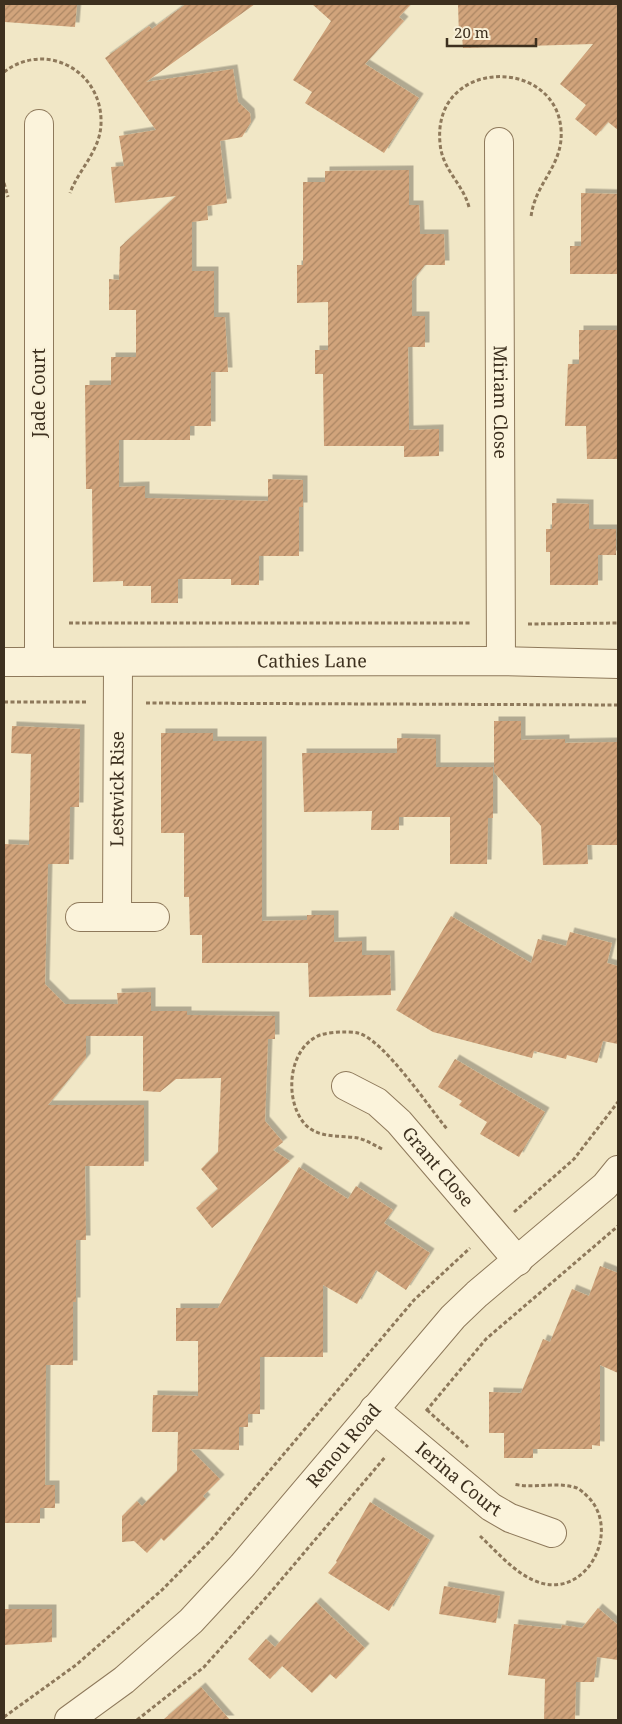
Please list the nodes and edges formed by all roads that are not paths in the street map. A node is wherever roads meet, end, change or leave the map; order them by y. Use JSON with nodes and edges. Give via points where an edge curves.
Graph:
{"nodes":[{"id":1,"x":39,"y":124,"type":"dead end"},
{"id":2,"x":499,"y":142,"type":"dead end"},
{"id":3,"x":501,"y":661,"type":"junction"},
{"id":4,"x":4,"y":662,"type":"edge"},
{"id":5,"x":39,"y":662,"type":"junction"},
{"id":6,"x":118,"y":662,"type":"junction"},
{"id":7,"x":618,"y":664,"type":"edge"},
{"id":8,"x":80,"y":917,"type":"dead end"},
{"id":9,"x":117,"y":917,"type":"junction"},
{"id":10,"x":155,"y":917,"type":"dead end"},
{"id":11,"x":346,"y":1086,"type":"dead end"},
{"id":12,"x":618,"y":1170,"type":"edge"},
{"id":13,"x":518,"y":1261,"type":"junction"},
{"id":14,"x":374,"y":1408,"type":"junction"},
{"id":15,"x":552,"y":1533,"type":"dead end"},
{"id":16,"x":69,"y":1720,"type":"edge"}],
"edges":[{"from":1,"to":5,"type":"street","name":"Jade Court"},
{"from":2,"to":3,"type":"street","name":"Miriam Close"},
{"from":3,"to":6,"type":"street","name":"Cathies Lane"},
{"from":3,"to":7,"type":"street","name":"Cathies Lane"},
{"from":4,"to":5,"type":"street","name":"Cathies Lane"},
{"from":5,"to":6,"type":"street","name":"Cathies Lane"},
{"from":6,"to":9,"type":"street","name":"Lestwick Rise"},
{"from":8,"to":9,"type":"street"},
{"from":9,"to":10,"type":"street"},
{"from":11,"to":13,"type":"street","name":"Grant Close","via":[[377,1102],[399,1122]]},
{"from":12,"to":13,"type":"street","name":"Renou Road","via":[[605,1186]]},
{"from":13,"to":14,"type":"street","name":"Renou Road","via":[[453,1317]]},
{"from":14,"to":15,"type":"street","name":"Ierina Court","via":[[491,1507],[510,1518]]},
{"from":14,"to":16,"type":"street","name":"Renou Road","via":[[242,1566],[191,1621],[124,1680]]}]}
